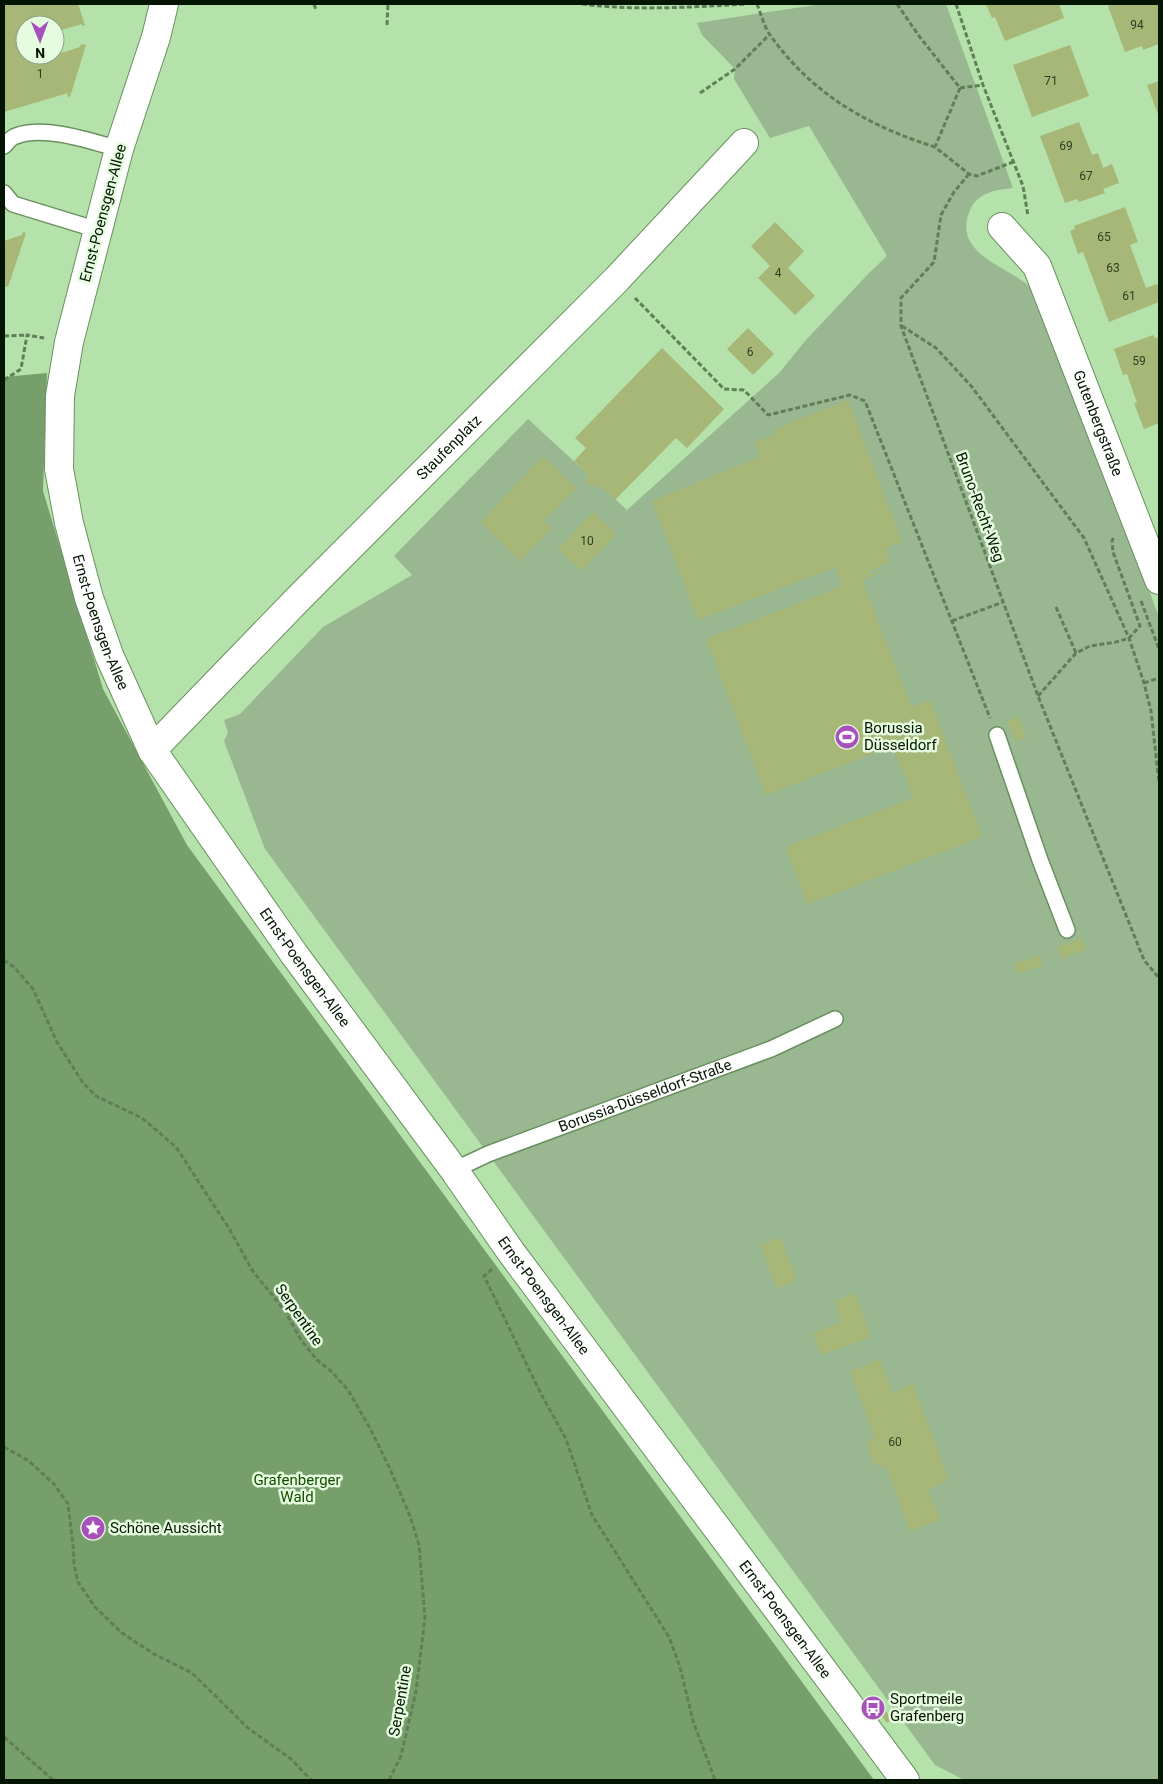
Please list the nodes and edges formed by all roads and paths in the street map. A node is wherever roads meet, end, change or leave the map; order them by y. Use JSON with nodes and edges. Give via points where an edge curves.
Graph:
{"nodes":[{"id":1,"x":164,"y":4,"type":"edge"},
{"id":2,"x":173,"y":4,"type":"edge"},
{"id":3,"x":314,"y":4,"type":"edge"},
{"id":4,"x":388,"y":4,"type":"edge"},
{"id":5,"x":582,"y":4,"type":"edge"},
{"id":6,"x":747,"y":4,"type":"edge"},
{"id":7,"x":757,"y":4,"type":"edge"},
{"id":8,"x":897,"y":4,"type":"edge"},
{"id":9,"x":956,"y":4,"type":"edge"},
{"id":10,"x":316,"y":10,"type":"dead end"},
{"id":11,"x":387,"y":25,"type":"dead end"},
{"id":12,"x":770,"y":34,"type":"junction"},
{"id":13,"x":156,"y":37,"type":"junction"},
{"id":14,"x":984,"y":84,"type":"junction"},
{"id":15,"x":960,"y":88,"type":"junction"},
{"id":16,"x":700,"y":93,"type":"dead end"},
{"id":17,"x":744,"y":143,"type":"dead end"},
{"id":18,"x":4,"y":146,"type":"edge"},
{"id":19,"x":935,"y":147,"type":"junction"},
{"id":20,"x":119,"y":149,"type":"junction"},
{"id":21,"x":1013,"y":162,"type":"junction"},
{"id":22,"x":968,"y":174,"type":"junction"},
{"id":23,"x":4,"y":193,"type":"edge"},
{"id":24,"x":1029,"y":222,"type":"dead end"},
{"id":25,"x":1002,"y":227,"type":"dead end"},
{"id":26,"x":98,"y":230,"type":"junction"},
{"id":27,"x":617,"y":279,"type":"junction"},
{"id":28,"x":901,"y":326,"type":"junction"},
{"id":29,"x":27,"y":335,"type":"junction"},
{"id":30,"x":4,"y":336,"type":"edge"},
{"id":31,"x":69,"y":342,"type":"junction"},
{"id":32,"x":4,"y":380,"type":"edge"},
{"id":33,"x":1140,"y":528,"type":"junction"},
{"id":34,"x":1159,"y":580,"type":"edge"},
{"id":35,"x":1003,"y":602,"type":"junction"},
{"id":36,"x":1056,"y":606,"type":"dead end"},
{"id":37,"x":952,"y":621,"type":"junction"},
{"id":38,"x":1129,"y":638,"type":"junction"},
{"id":39,"x":1076,"y":653,"type":"junction"},
{"id":40,"x":1159,"y":678,"type":"edge"},
{"id":41,"x":1144,"y":684,"type":"junction"},
{"id":42,"x":1038,"y":696,"type":"junction"},
{"id":43,"x":997,"y":735,"type":"joint"},
{"id":44,"x":152,"y":750,"type":"junction"},
{"id":45,"x":1159,"y":782,"type":"edge"},
{"id":46,"x":1067,"y":930,"type":"dead end"},
{"id":47,"x":4,"y":960,"type":"edge"},
{"id":48,"x":1159,"y":978,"type":"edge"},
{"id":49,"x":834,"y":1020,"type":"dead end"},
{"id":50,"x":454,"y":1170,"type":"junction"},
{"id":51,"x":511,"y":1252,"type":"junction"},
{"id":52,"x":4,"y":1447,"type":"edge"},
{"id":53,"x":4,"y":1737,"type":"edge"},
{"id":54,"x":53,"y":1780,"type":"edge"},
{"id":55,"x":311,"y":1780,"type":"edge"},
{"id":56,"x":389,"y":1780,"type":"edge"},
{"id":57,"x":715,"y":1780,"type":"edge"},
{"id":58,"x":905,"y":1780,"type":"edge"}],
"edges":[{"from":1,"to":13,"type":"street","name":"Ernst-Poensgen-Allee"},
{"from":2,"to":13,"type":"street","name":"Ernst-Poensgen-Allee"},
{"from":3,"to":10,"type":"path"},
{"from":4,"to":11,"type":"path"},
{"from":5,"to":6,"type":"path","via":[[654,8]]},
{"from":7,"to":12,"type":"path"},
{"from":8,"to":15,"type":"path"},
{"from":9,"to":14,"type":"path"},
{"from":12,"to":16,"type":"path","via":[[735,69]]},
{"from":12,"to":19,"type":"path","via":[[809,81],[832,99],[885,128]]},
{"from":13,"to":20,"type":"street","name":"Ernst-Poensgen-Allee"},
{"from":14,"to":15,"type":"path"},
{"from":14,"to":21,"type":"path"},
{"from":15,"to":19,"type":"path"},
{"from":17,"to":27,"type":"street","name":"Staufenplatz"},
{"from":18,"to":20,"type":"lane","via":[[14,136],[44,132]]},
{"from":19,"to":22,"type":"path"},
{"from":20,"to":26,"type":"street","name":"Ernst-Poensgen-Allee"},
{"from":21,"to":22,"type":"path","via":[[977,176]]},
{"from":21,"to":24,"type":"path","via":[[1023,186]]},
{"from":22,"to":28,"type":"path","name":"Bruno-Recht-Weg","via":[[941,216],[934,262],[902,298]]},
{"from":23,"to":26,"type":"lane","via":[[13,204]]},
{"from":25,"to":33,"type":"street","name":"Gutenbergstraße","via":[[1037,266]]},
{"from":26,"to":31,"type":"street","name":"Ernst-Poensgen-Allee"},
{"from":27,"to":37,"type":"path","via":[[724,389],[744,390],[768,415],[850,395],[865,401]]},
{"from":27,"to":44,"type":"street","name":"Staufenplatz"},
{"from":28,"to":35,"type":"path","name":"Bruno-Recht-Weg"},
{"from":28,"to":38,"type":"path","via":[[936,348],[972,387],[1084,538]]},
{"from":29,"to":30,"type":"path"},
{"from":29,"to":31,"type":"path"},
{"from":29,"to":32,"type":"path","via":[[21,369]]},
{"from":31,"to":44,"type":"street","name":"Ernst-Poensgen-Allee","via":[[60,396],[59,444],[59,469],[69,523],[88,598]]},
{"from":33,"to":34,"type":"street","name":"Gutenbergstraße"},
{"from":33,"to":38,"type":"path","via":[[1112,540],[1113,552],[1140,626]]},
{"from":35,"to":37,"type":"path"},
{"from":35,"to":42,"type":"path","name":"Bruno-Recht-Weg"},
{"from":36,"to":39,"type":"path"},
{"from":37,"to":43,"type":"path"},
{"from":38,"to":39,"type":"path","via":[[1090,646]]},
{"from":38,"to":41,"type":"path"},
{"from":39,"to":42,"type":"path"},
{"from":40,"to":41,"type":"path"},
{"from":41,"to":45,"type":"path"},
{"from":42,"to":48,"type":"path","name":"Bruno-Recht-Weg","via":[[1144,960]]},
{"from":43,"to":46,"type":"lane"},
{"from":44,"to":50,"type":"street","name":"Ernst-Poensgen-Allee","via":[[294,954]]},
{"from":47,"to":56,"type":"path","name":"Serpentine","via":[[14,966],[33,989],[56,1042],[83,1083],[96,1096],[142,1118],[176,1147],[252,1270],[285,1311],[317,1360],[331,1370],[348,1390],[383,1453],[419,1545],[424,1618],[416,1691],[401,1756]]},
{"from":49,"to":50,"type":"lane","name":"Borussia-Düsseldorf-Straße","via":[[771,1050],[488,1154]]},
{"from":50,"to":51,"type":"street","name":"Ernst-Poensgen-Allee"},
{"from":51,"to":57,"type":"path","via":[[484,1276],[566,1439],[592,1515],[669,1637],[680,1667],[692,1721]]},
{"from":51,"to":58,"type":"street","name":"Ernst-Poensgen-Allee"},
{"from":52,"to":55,"type":"path","via":[[35,1466],[54,1484],[68,1504],[78,1582],[95,1607],[122,1633],[154,1654],[192,1672],[248,1728],[291,1759]]},
{"from":53,"to":54,"type":"path"}]}
